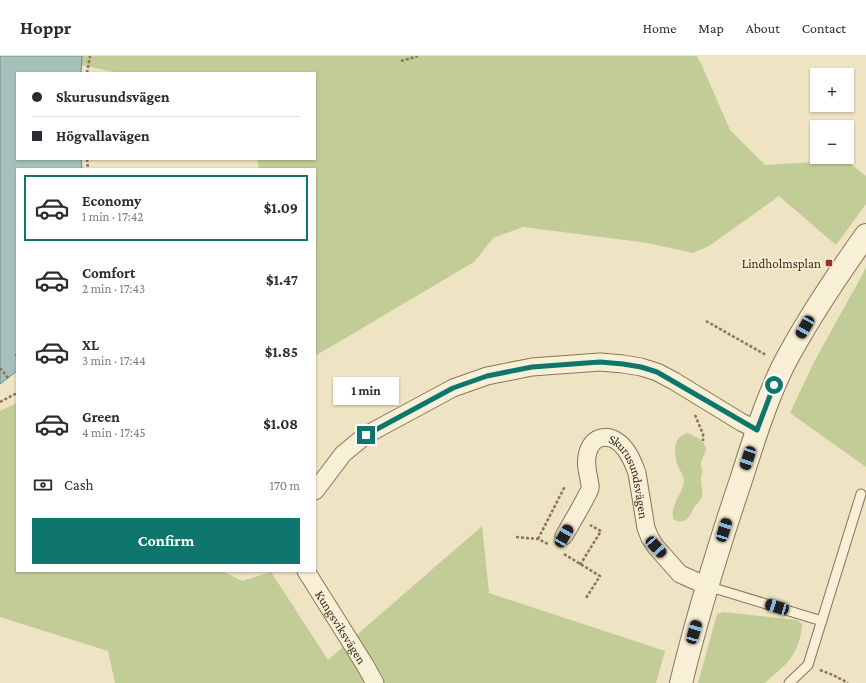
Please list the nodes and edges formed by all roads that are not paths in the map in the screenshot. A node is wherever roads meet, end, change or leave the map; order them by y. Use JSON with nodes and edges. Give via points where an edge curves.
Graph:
{"nodes":[{"id":1,"x":866,"y":235,"type":"edge"},
{"id":2,"x":757,"y":430,"type":"junction"},
{"id":3,"x":316,"y":490,"type":"edge"},
{"id":4,"x":861,"y":494,"type":"dead end"},
{"id":5,"x":559,"y":545,"type":"road end"},
{"id":6,"x":307,"y":572,"type":"edge"},
{"id":7,"x":707,"y":586,"type":"junction"},
{"id":8,"x":822,"y":620,"type":"junction"},
{"id":9,"x":375,"y":683,"type":"edge"},
{"id":10,"x":681,"y":683,"type":"edge"},
{"id":11,"x":789,"y":683,"type":"edge"}],
"edges":[{"from":1,"to":2,"type":"street","via":[[820,302],[784,365]]},
{"from":2,"to":3,"type":"street","via":[[674,381],[641,367],[600,362],[532,367],[487,376],[453,388],[366,435],[342,454]]},
{"from":2,"to":7,"type":"street"},
{"from":4,"to":8,"type":"lane"},
{"from":5,"to":7,"type":"street","name":"Skurusundsvägen","via":[[590,488],[587,453],[595,440],[605,437],[621,444],[634,465],[646,528],[656,547],[680,574]]},
{"from":6,"to":9,"type":"street","name":"Kungsviksvägen"},
{"from":7,"to":8,"type":"lane"},
{"from":7,"to":10,"type":"street"},
{"from":8,"to":11,"type":"lane","via":[[808,665]]}]}
